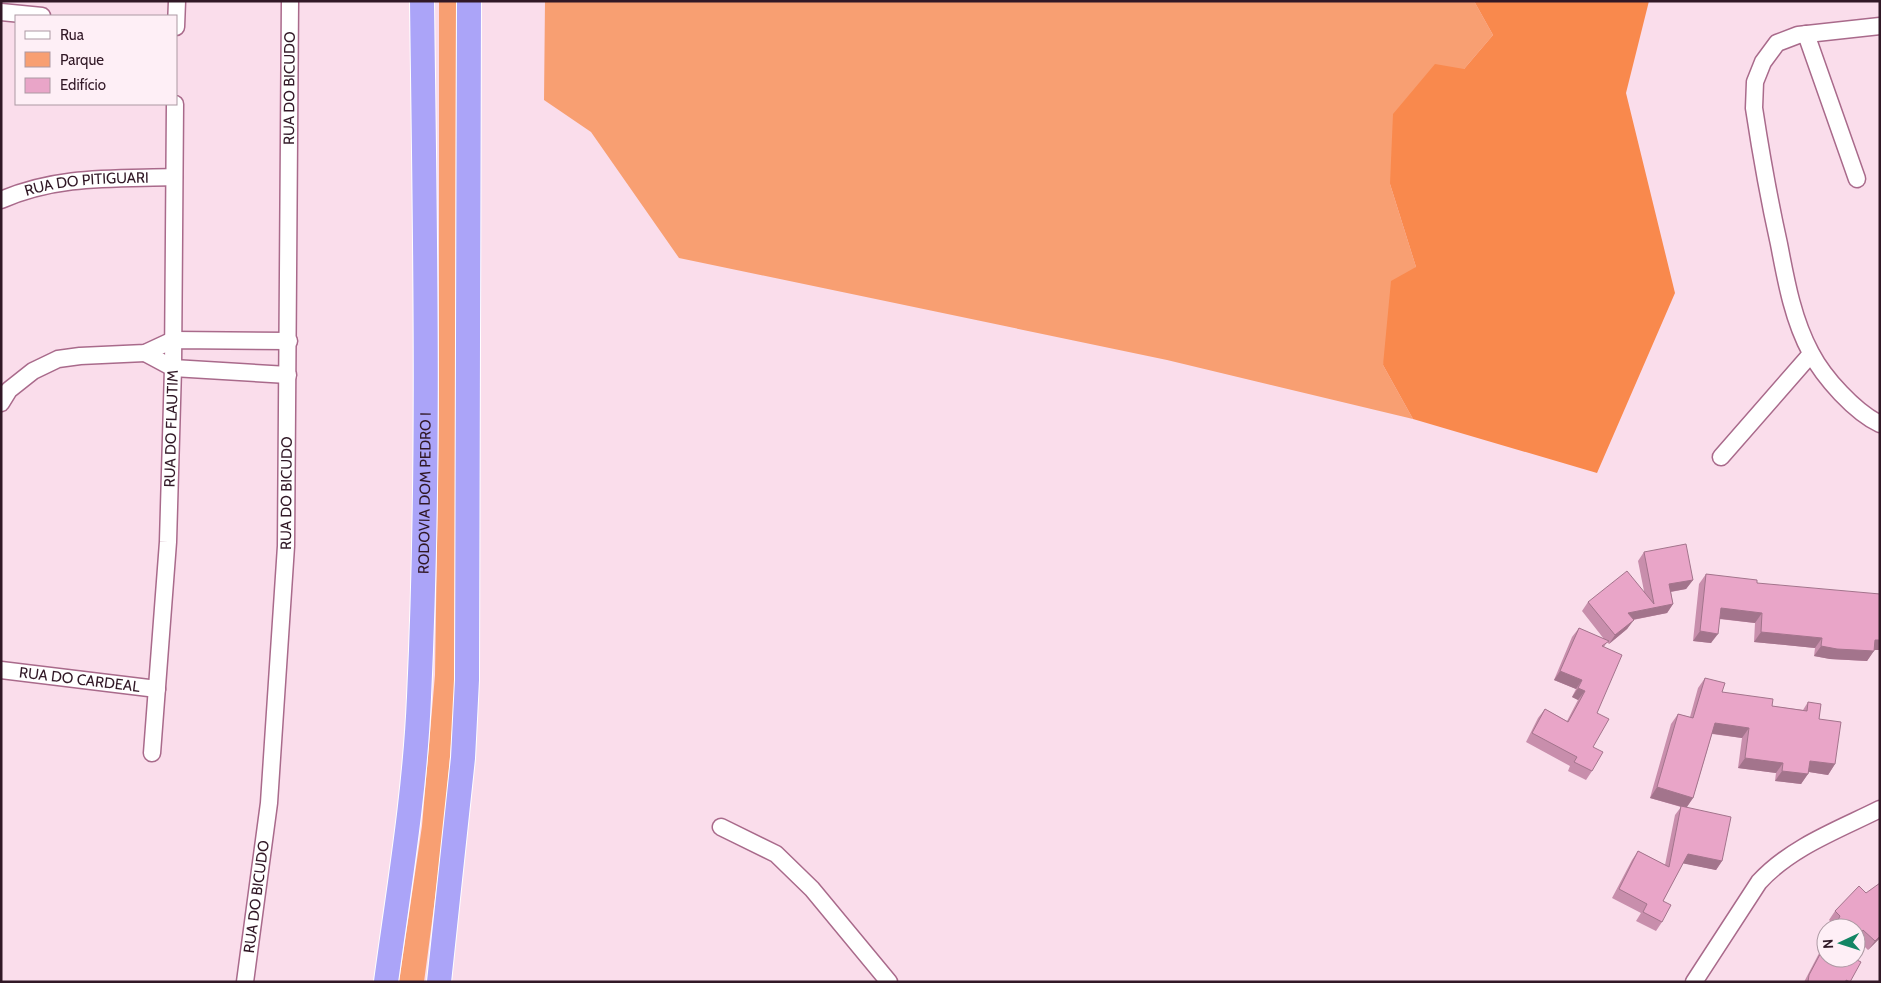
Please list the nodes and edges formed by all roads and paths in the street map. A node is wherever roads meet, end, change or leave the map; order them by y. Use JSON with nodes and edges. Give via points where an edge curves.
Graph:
{"nodes":[{"id":1,"x":177,"y":1,"type":"edge"},
{"id":2,"x":290,"y":1,"type":"edge"},
{"id":3,"x":413,"y":1,"type":"edge"},
{"id":4,"x":422,"y":1,"type":"edge"},
{"id":5,"x":469,"y":1,"type":"edge"},
{"id":6,"x":1,"y":12,"type":"edge"},
{"id":7,"x":32,"y":15,"type":"edge"},
{"id":8,"x":176,"y":15,"type":"edge"},
{"id":9,"x":1880,"y":26,"type":"edge"},
{"id":10,"x":1806,"y":34,"type":"junction"},
{"id":11,"x":423,"y":103,"type":"junction"},
{"id":12,"x":175,"y":105,"type":"edge"},
{"id":13,"x":174,"y":178,"type":"junction"},
{"id":14,"x":1857,"y":179,"type":"dead end"},
{"id":15,"x":1,"y":200,"type":"edge"},
{"id":16,"x":173,"y":340,"type":"junction"},
{"id":17,"x":289,"y":341,"type":"junction"},
{"id":18,"x":145,"y":353,"type":"junction"},
{"id":19,"x":1811,"y":354,"type":"junction"},
{"id":20,"x":173,"y":368,"type":"junction"},
{"id":21,"x":288,"y":375,"type":"junction"},
{"id":22,"x":1,"y":403,"type":"edge"},
{"id":23,"x":1880,"y":424,"type":"edge"},
{"id":24,"x":1722,"y":457,"type":"dead end"},
{"id":25,"x":1,"y":670,"type":"edge"},
{"id":26,"x":157,"y":689,"type":"junction"},
{"id":27,"x":152,"y":753,"type":"dead end"},
{"id":28,"x":1880,"y":809,"type":"edge"},
{"id":29,"x":721,"y":828,"type":"dead end"},
{"id":30,"x":245,"y":982,"type":"edge"},
{"id":31,"x":386,"y":982,"type":"edge"},
{"id":32,"x":439,"y":982,"type":"edge"},
{"id":33,"x":889,"y":982,"type":"edge"},
{"id":34,"x":1694,"y":982,"type":"edge"}],
"edges":[{"from":1,"to":8,"type":"street"},
{"from":2,"to":17,"type":"street","name":"RUA DO BICUDO"},
{"from":3,"to":11,"type":"highway"},
{"from":4,"to":11,"type":"highway","name":"RODOVIA DOM PEDRO I"},
{"from":5,"to":32,"type":"highway","via":[[467,680],[459,806]]},
{"from":6,"to":7,"type":"street"},
{"from":9,"to":10,"type":"street"},
{"from":10,"to":14,"type":"street"},
{"from":10,"to":19,"type":"street","via":[[1784,39],[1768,53],[1755,82],[1754,108],[1786,281]]},
{"from":11,"to":31,"type":"highway","name":"RODOVIA DOM PEDRO I","via":[[426,456],[419,698],[412,790]]},
{"from":12,"to":13,"type":"street","name":"RUA DO FLAUTIM"},
{"from":13,"to":15,"type":"street","name":"RUA DO PITIGUARI","via":[[72,180],[25,190]]},
{"from":13,"to":16,"type":"street","name":"RUA DO FLAUTIM"},
{"from":16,"to":17,"type":"street"},
{"from":16,"to":18,"type":"street"},
{"from":16,"to":20,"type":"street","name":"RUA DO FLAUTIM"},
{"from":17,"to":21,"type":"street","name":"RUA DO BICUDO"},
{"from":18,"to":20,"type":"street"},
{"from":18,"to":22,"type":"street","via":[[58,359],[33,371],[9,390]]},
{"from":19,"to":23,"type":"street","via":[[1832,383]]},
{"from":19,"to":24,"type":"street"},
{"from":20,"to":21,"type":"street"},
{"from":20,"to":26,"type":"street","name":"RUA DO FLAUTIM","via":[[168,542]]},
{"from":21,"to":30,"type":"street","name":"RUA DO BICUDO","via":[[286,546],[278,695],[270,804]]},
{"from":25,"to":26,"type":"street","name":"RUA DO CARDEAL"},
{"from":26,"to":27,"type":"street","name":"RUA DO FLAUTIM"},
{"from":28,"to":34,"type":"street","via":[[1796,851],[1770,870],[1758,882]]},
{"from":29,"to":33,"type":"street","via":[[776,854],[812,889]]}]}
